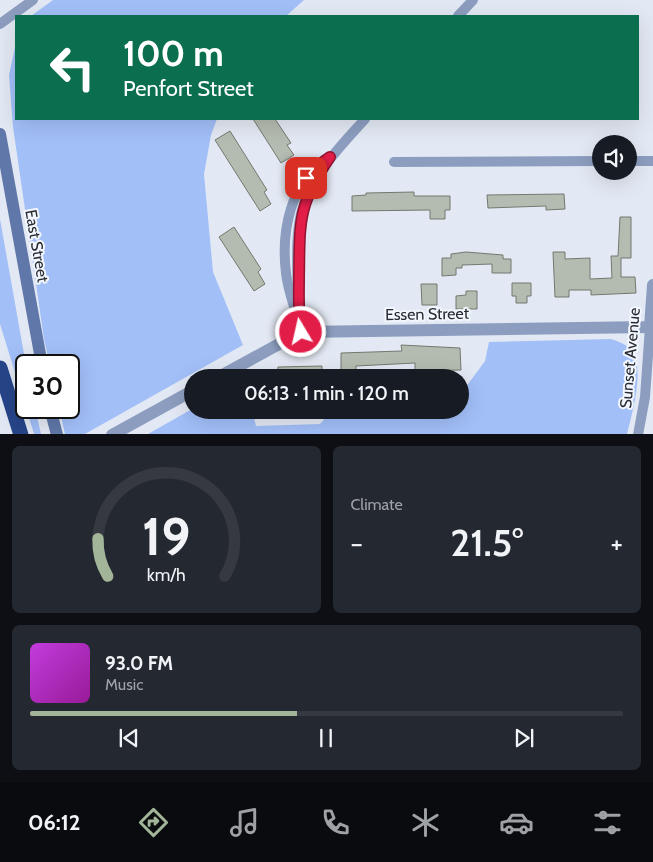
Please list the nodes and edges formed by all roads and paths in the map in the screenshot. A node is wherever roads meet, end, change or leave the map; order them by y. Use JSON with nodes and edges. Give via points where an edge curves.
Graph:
{"nodes":[{"id":1,"x":33,"y":0,"type":"edge"},
{"id":2,"x":473,"y":0,"type":"edge"},
{"id":3,"x":459,"y":15,"type":"edge"},
{"id":4,"x":0,"y":24,"type":"edge"},
{"id":5,"x":364,"y":120,"type":"edge"},
{"id":6,"x":0,"y":134,"type":"edge"},
{"id":7,"x":592,"y":161,"type":"edge"},
{"id":8,"x":637,"y":161,"type":"edge"},
{"id":9,"x":653,"y":161,"type":"edge"},
{"id":10,"x":394,"y":162,"type":"dead end"},
{"id":11,"x":653,"y":285,"type":"edge"},
{"id":12,"x":650,"y":327,"type":"junction"},
{"id":13,"x":301,"y":332,"type":"junction"},
{"id":14,"x":40,"y":354,"type":"edge"},
{"id":15,"x":0,"y":368,"type":"edge"},
{"id":16,"x":233,"y":369,"type":"edge"},
{"id":17,"x":184,"y":395,"type":"edge"},
{"id":18,"x":53,"y":419,"type":"edge"},
{"id":19,"x":21,"y":434,"type":"edge"},
{"id":20,"x":57,"y":434,"type":"edge"},
{"id":21,"x":112,"y":434,"type":"edge"},
{"id":22,"x":638,"y":434,"type":"edge"}],
"edges":[{"from":1,"to":4,"type":"street"},
{"from":2,"to":3,"type":"street"},
{"from":5,"to":13,"type":"street","via":[[330,157],[301,214],[297,310]]},
{"from":6,"to":14,"type":"main road","name":"East Street"},
{"from":7,"to":10,"type":"street"},
{"from":8,"to":9,"type":"street"},
{"from":11,"to":12,"type":"street","name":"Sunset Avenue"},
{"from":12,"to":13,"type":"street","name":"Essen Street"},
{"from":12,"to":22,"type":"street","name":"Sunset Avenue","via":[[645,396]]},
{"from":13,"to":16,"type":"street","name":"Essen Street"},
{"from":15,"to":19,"type":"highway"},
{"from":17,"to":21,"type":"street"},
{"from":18,"to":20,"type":"main road"}]}
